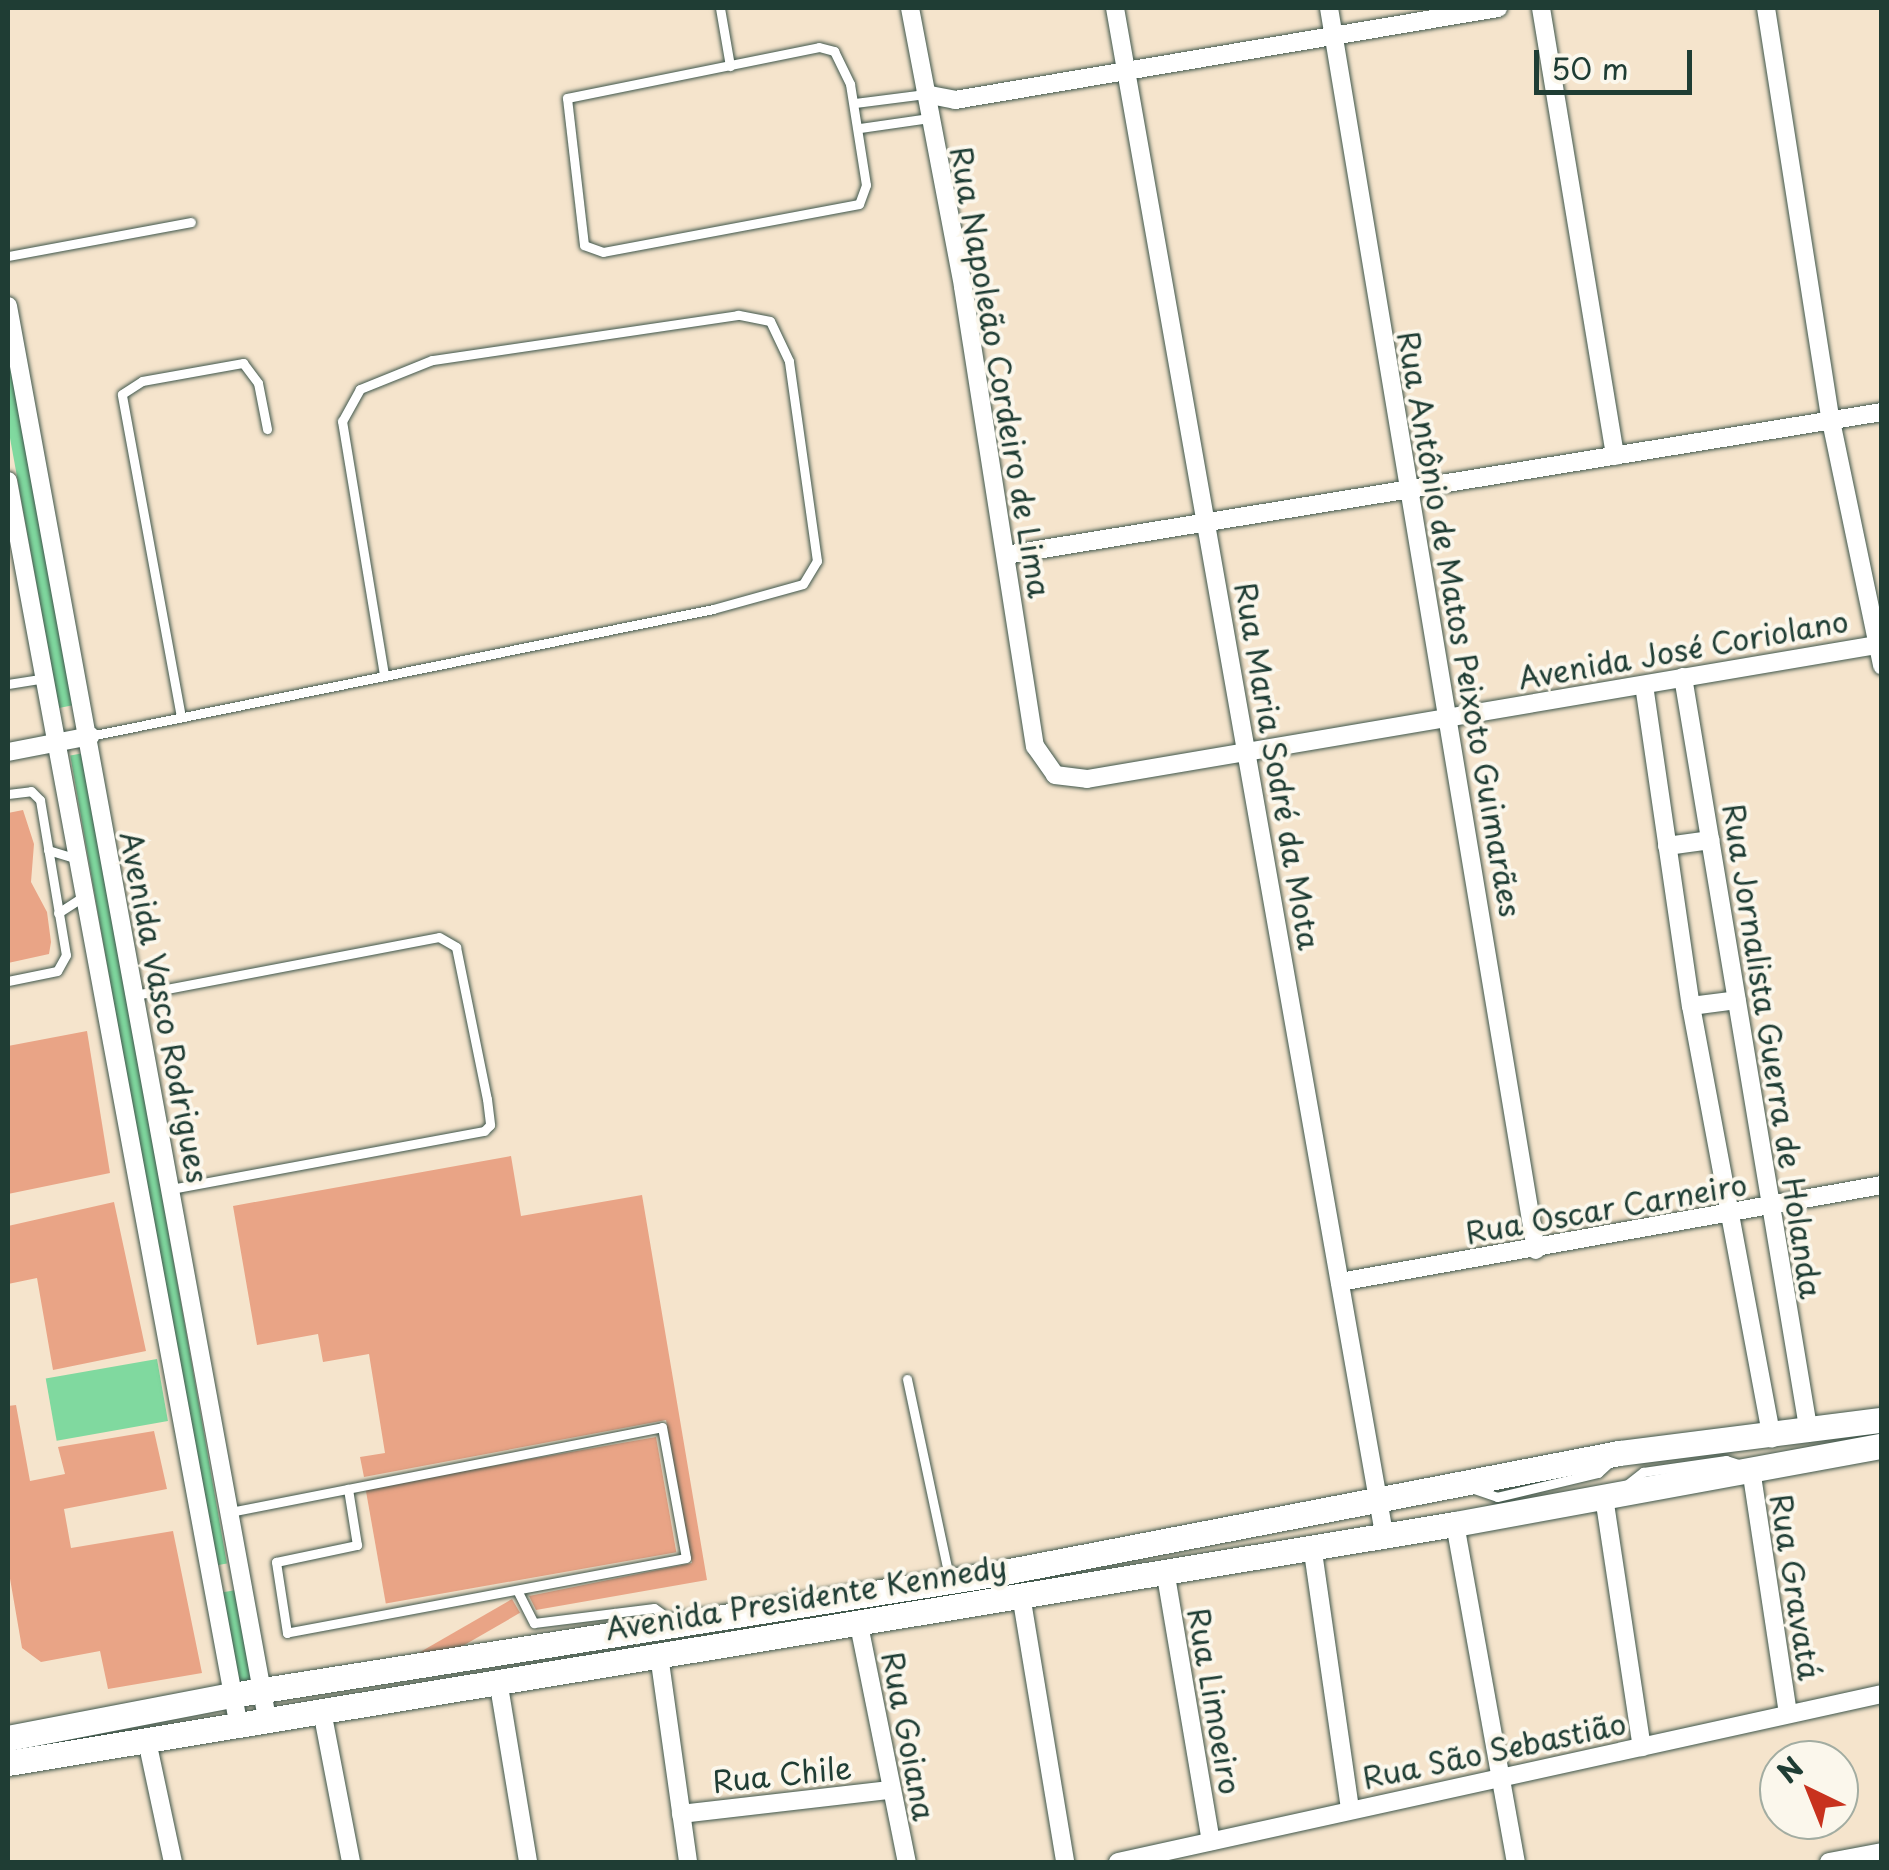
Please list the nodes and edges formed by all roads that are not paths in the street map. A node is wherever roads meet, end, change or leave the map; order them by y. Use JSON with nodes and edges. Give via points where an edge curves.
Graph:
{"nodes":[{"id":1,"x":720,"y":8,"type":"edge"},
{"id":2,"x":910,"y":8,"type":"edge"},
{"id":3,"x":1115,"y":8,"type":"edge"},
{"id":4,"x":1329,"y":8,"type":"edge"},
{"id":5,"x":1498,"y":8,"type":"edge"},
{"id":6,"x":1541,"y":8,"type":"edge"},
{"id":7,"x":1766,"y":8,"type":"edge"},
{"id":8,"x":1334,"y":34,"type":"junction"},
{"id":9,"x":730,"y":66,"type":"junction"},
{"id":10,"x":1126,"y":73,"type":"junction"},
{"id":11,"x":925,"y":94,"type":"junction"},
{"id":12,"x":955,"y":100,"type":"junction"},
{"id":13,"x":855,"y":103,"type":"junction"},
{"id":14,"x":929,"y":118,"type":"junction"},
{"id":15,"x":860,"y":128,"type":"junction"},
{"id":16,"x":191,"y":222,"type":"dead end"},
{"id":17,"x":8,"y":256,"type":"edge"},
{"id":18,"x":8,"y":306,"type":"edge"},
{"id":19,"x":1882,"y":412,"type":"edge"},
{"id":20,"x":1831,"y":422,"type":"junction"},
{"id":21,"x":266,"y":429,"type":"dead end"},
{"id":22,"x":1615,"y":456,"type":"junction"},
{"id":23,"x":8,"y":481,"type":"edge"},
{"id":24,"x":1409,"y":486,"type":"junction"},
{"id":25,"x":1206,"y":526,"type":"junction"},
{"id":26,"x":1006,"y":555,"type":"junction"},
{"id":27,"x":1880,"y":644,"type":"edge"},
{"id":28,"x":1882,"y":666,"type":"edge"},
{"id":29,"x":384,"y":674,"type":"junction"},
{"id":30,"x":1683,"y":677,"type":"junction"},
{"id":31,"x":44,"y":678,"type":"junction"},
{"id":32,"x":8,"y":684,"type":"edge"},
{"id":33,"x":1644,"y":685,"type":"junction"},
{"id":34,"x":1449,"y":716,"type":"junction"},
{"id":35,"x":181,"y":717,"type":"junction"},
{"id":36,"x":90,"y":736,"type":"junction"},
{"id":37,"x":56,"y":743,"type":"junction"},
{"id":38,"x":1035,"y":746,"type":"joint"},
{"id":39,"x":8,"y":752,"type":"edge"},
{"id":40,"x":1251,"y":753,"type":"junction"},
{"id":41,"x":8,"y":794,"type":"edge"},
{"id":42,"x":1711,"y":840,"type":"junction"},
{"id":43,"x":1667,"y":846,"type":"junction"},
{"id":44,"x":48,"y":850,"type":"junction"},
{"id":45,"x":77,"y":859,"type":"junction"},
{"id":46,"x":84,"y":896,"type":"junction"},
{"id":47,"x":58,"y":913,"type":"junction"},
{"id":48,"x":8,"y":980,"type":"edge"},
{"id":49,"x":133,"y":995,"type":"junction"},
{"id":50,"x":1737,"y":1000,"type":"junction"},
{"id":51,"x":1691,"y":1006,"type":"junction"},
{"id":52,"x":1882,"y":1185,"type":"edge"},
{"id":53,"x":171,"y":1189,"type":"junction"},
{"id":54,"x":1770,"y":1206,"type":"junction"},
{"id":55,"x":1729,"y":1214,"type":"junction"},
{"id":56,"x":1536,"y":1250,"type":"junction"},
{"id":57,"x":1340,"y":1282,"type":"junction"},
{"id":58,"x":907,"y":1379,"type":"dead end"},
{"id":59,"x":1882,"y":1420,"type":"edge"},
{"id":60,"x":1810,"y":1433,"type":"junction"},
{"id":61,"x":1772,"y":1438,"type":"junction"},
{"id":62,"x":1882,"y":1446,"type":"edge"},
{"id":63,"x":1750,"y":1469,"type":"junction"},
{"id":64,"x":348,"y":1489,"type":"junction"},
{"id":65,"x":1610,"y":1496,"type":"junction"},
{"id":66,"x":1378,"y":1504,"type":"junction"},
{"id":67,"x":230,"y":1512,"type":"junction"},
{"id":68,"x":1455,"y":1524,"type":"junction"},
{"id":69,"x":1384,"y":1534,"type":"junction"},
{"id":70,"x":1312,"y":1545,"type":"junction"},
{"id":71,"x":1166,"y":1570,"type":"junction"},
{"id":72,"x":243,"y":1573,"type":"junction"},
{"id":73,"x":209,"y":1579,"type":"junction"},
{"id":74,"x":950,"y":1581,"type":"junction"},
{"id":75,"x":518,"y":1592,"type":"junction"},
{"id":76,"x":1021,"y":1595,"type":"junction"},
{"id":77,"x":858,"y":1620,"type":"junction"},
{"id":78,"x":680,"y":1625,"type":"junction"},
{"id":79,"x":659,"y":1655,"type":"junction"},
{"id":80,"x":498,"y":1680,"type":"junction"},
{"id":81,"x":264,"y":1690,"type":"junction"},
{"id":82,"x":1882,"y":1694,"type":"edge"},
{"id":83,"x":232,"y":1695,"type":"junction"},
{"id":84,"x":322,"y":1711,"type":"junction"},
{"id":85,"x":1788,"y":1713,"type":"junction"},
{"id":86,"x":268,"y":1718,"type":"junction"},
{"id":87,"x":238,"y":1722,"type":"junction"},
{"id":88,"x":8,"y":1738,"type":"edge"},
{"id":89,"x":148,"y":1741,"type":"junction"},
{"id":90,"x":1642,"y":1747,"type":"junction"},
{"id":91,"x":8,"y":1763,"type":"edge"},
{"id":92,"x":1502,"y":1781,"type":"junction"},
{"id":93,"x":890,"y":1790,"type":"junction"},
{"id":94,"x":1350,"y":1808,"type":"junction"},
{"id":95,"x":680,"y":1814,"type":"junction"},
{"id":96,"x":1211,"y":1841,"type":"junction"},
{"id":97,"x":1882,"y":1852,"type":"edge"},
{"id":98,"x":172,"y":1862,"type":"edge"},
{"id":99,"x":351,"y":1862,"type":"edge"},
{"id":100,"x":528,"y":1862,"type":"edge"},
{"id":101,"x":688,"y":1862,"type":"edge"},
{"id":102,"x":906,"y":1862,"type":"edge"},
{"id":103,"x":1065,"y":1862,"type":"edge"},
{"id":104,"x":1118,"y":1862,"type":"edge"},
{"id":105,"x":1516,"y":1862,"type":"edge"},
{"id":106,"x":1830,"y":1862,"type":"edge"}],
"edges":[{"from":1,"to":9,"type":"lane"},
{"from":2,"to":11,"type":"street","name":"Rua Napoleão Cordeiro de Lima"},
{"from":3,"to":10,"type":"street","name":"Rua Maria Sodré da Mota"},
{"from":4,"to":8,"type":"street","name":"Rua Antônio de Matos Peixoto Guimarães"},
{"from":5,"to":8,"type":"street"},
{"from":6,"to":22,"type":"street"},
{"from":7,"to":20,"type":"street"},
{"from":8,"to":10,"type":"street"},
{"from":8,"to":24,"type":"street","name":"Rua Antônio de Matos Peixoto Guimarães"},
{"from":9,"to":13,"type":"lane","via":[[819,47],[834,51]]},
{"from":9,"to":15,"type":"lane","via":[[567,98],[584,245],[603,252],[852,208],[866,185]]},
{"from":10,"to":12,"type":"street"},
{"from":10,"to":25,"type":"street","name":"Rua Maria Sodré da Mota"},
{"from":11,"to":12,"type":"street"},
{"from":11,"to":13,"type":"lane"},
{"from":11,"to":14,"type":"street","name":"Rua Napoleão Cordeiro de Lima"},
{"from":12,"to":14,"type":"street"},
{"from":13,"to":15,"type":"lane"},
{"from":14,"to":15,"type":"lane"},
{"from":14,"to":26,"type":"street","name":"Rua Napoleão Cordeiro de Lima"},
{"from":16,"to":17,"type":"lane"},
{"from":18,"to":36,"type":"street","name":"Avenida Vasco Rodrigues"},
{"from":19,"to":20,"type":"street"},
{"from":20,"to":22,"type":"street"},
{"from":20,"to":27,"type":"street"},
{"from":21,"to":35,"type":"lane","via":[[258,384],[243,364],[142,381],[122,394]]},
{"from":22,"to":24,"type":"street"},
{"from":23,"to":31,"type":"street","name":"Avenida Vasco Rodrigues"},
{"from":24,"to":25,"type":"street"},
{"from":24,"to":34,"type":"street","name":"Rua Antônio de Matos Peixoto Guimarães"},
{"from":25,"to":26,"type":"street"},
{"from":25,"to":40,"type":"street","name":"Rua Maria Sodré da Mota"},
{"from":26,"to":38,"type":"street","name":"Rua Napoleão Cordeiro de Lima"},
{"from":27,"to":28,"type":"street"},
{"from":27,"to":30,"type":"street","name":"Avenida José Coriolano"},
{"from":29,"to":29,"type":"lane","via":[[342,422],[360,389],[432,360],[738,315],[770,321],[789,361],[817,562],[802,584],[712,610]]},
{"from":29,"to":35,"type":"lane"},
{"from":30,"to":33,"type":"street","name":"Avenida José Coriolano"},
{"from":30,"to":42,"type":"street","name":"Rua Jornalista Guerra de Holanda"},
{"from":31,"to":32,"type":"lane"},
{"from":31,"to":37,"type":"street","name":"Avenida Vasco Rodrigues"},
{"from":33,"to":34,"type":"street","name":"Avenida José Coriolano"},
{"from":33,"to":43,"type":"street"},
{"from":34,"to":40,"type":"street","name":"Avenida José Coriolano"},
{"from":34,"to":56,"type":"street","name":"Rua Antônio de Matos Peixoto Guimarães"},
{"from":35,"to":36,"type":"lane"},
{"from":36,"to":37,"type":"street"},
{"from":36,"to":49,"type":"street","name":"Avenida Vasco Rodrigues"},
{"from":37,"to":39,"type":"street"},
{"from":37,"to":45,"type":"street","name":"Avenida Vasco Rodrigues"},
{"from":38,"to":40,"type":"street","name":"Avenida José Coriolano","via":[[1055,775],[1087,779]]},
{"from":40,"to":57,"type":"street","name":"Rua Maria Sodré da Mota"},
{"from":41,"to":44,"type":"lane","via":[[31,792],[40,800]]},
{"from":42,"to":43,"type":"street"},
{"from":42,"to":50,"type":"street","name":"Rua Jornalista Guerra de Holanda"},
{"from":43,"to":51,"type":"street"},
{"from":44,"to":45,"type":"lane"},
{"from":44,"to":47,"type":"lane"},
{"from":45,"to":46,"type":"street","name":"Avenida Vasco Rodrigues"},
{"from":46,"to":47,"type":"lane"},
{"from":46,"to":73,"type":"street","name":"Avenida Vasco Rodrigues"},
{"from":47,"to":48,"type":"lane","via":[[62,967]]},
{"from":49,"to":53,"type":"street","name":"Avenida Vasco Rodrigues"},
{"from":49,"to":53,"type":"lane","via":[[439,937],[456,946],[487,1100],[490,1126],[484,1132]]},
{"from":50,"to":51,"type":"street"},
{"from":50,"to":54,"type":"street","name":"Rua Jornalista Guerra de Holanda"},
{"from":51,"to":55,"type":"street"},
{"from":52,"to":54,"type":"street","name":"Rua Oscar Carneiro"},
{"from":53,"to":67,"type":"street","name":"Avenida Vasco Rodrigues"},
{"from":54,"to":55,"type":"street","name":"Rua Oscar Carneiro"},
{"from":54,"to":60,"type":"street","name":"Rua Jornalista Guerra de Holanda"},
{"from":55,"to":56,"type":"street","name":"Rua Oscar Carneiro"},
{"from":55,"to":61,"type":"street"},
{"from":56,"to":57,"type":"street","name":"Rua Oscar Carneiro"},
{"from":57,"to":66,"type":"street","name":"Rua Maria Sodré da Mota"},
{"from":58,"to":74,"type":"lane"},
{"from":59,"to":60,"type":"main road","name":"Avenida Presidente Kennedy"},
{"from":60,"to":61,"type":"main road","name":"Avenida Presidente Kennedy"},
{"from":61,"to":66,"type":"main road","name":"Avenida Presidente Kennedy","via":[[1619,1454]]},
{"from":62,"to":63,"type":"main road","name":"Avenida Presidente Kennedy"},
{"from":63,"to":65,"type":"main road","name":"Avenida Presidente Kennedy"},
{"from":63,"to":85,"type":"street","name":"Rua Gravatá"},
{"from":64,"to":67,"type":"lane"},
{"from":64,"to":75,"type":"lane","via":[[358,1545],[276,1562],[287,1633]]},
{"from":64,"to":75,"type":"lane","via":[[662,1427],[686,1558]]},
{"from":65,"to":68,"type":"main road","name":"Avenida Presidente Kennedy"},
{"from":65,"to":90,"type":"street"},
{"from":66,"to":69,"type":"street","name":"Rua Maria Sodré da Mota"},
{"from":66,"to":74,"type":"main road","name":"Avenida Presidente Kennedy"},
{"from":67,"to":72,"type":"street","name":"Avenida Vasco Rodrigues"},
{"from":68,"to":69,"type":"main road","name":"Avenida Presidente Kennedy"},
{"from":68,"to":92,"type":"street"},
{"from":69,"to":70,"type":"main road","name":"Avenida Presidente Kennedy"},
{"from":70,"to":71,"type":"main road","name":"Avenida Presidente Kennedy"},
{"from":70,"to":94,"type":"street"},
{"from":71,"to":76,"type":"main road","name":"Avenida Presidente Kennedy"},
{"from":71,"to":96,"type":"street","name":"Rua Limoeiro"},
{"from":72,"to":73,"type":"street"},
{"from":72,"to":81,"type":"street","name":"Avenida Vasco Rodrigues"},
{"from":73,"to":83,"type":"street","name":"Avenida Vasco Rodrigues"},
{"from":74,"to":78,"type":"main road","name":"Avenida Presidente Kennedy"},
{"from":75,"to":78,"type":"lane","via":[[534,1624],[654,1608]]},
{"from":76,"to":77,"type":"main road","name":"Avenida Presidente Kennedy"},
{"from":76,"to":103,"type":"street"},
{"from":77,"to":79,"type":"main road","name":"Avenida Presidente Kennedy"},
{"from":77,"to":93,"type":"street","name":"Rua Goiana"},
{"from":78,"to":81,"type":"main road","name":"Avenida Presidente Kennedy"},
{"from":79,"to":80,"type":"main road","name":"Avenida Presidente Kennedy"},
{"from":79,"to":95,"type":"street"},
{"from":80,"to":84,"type":"main road","name":"Avenida Presidente Kennedy"},
{"from":80,"to":100,"type":"street"},
{"from":81,"to":83,"type":"main road","name":"Avenida Presidente Kennedy"},
{"from":81,"to":86,"type":"street","name":"Avenida Vasco Rodrigues"},
{"from":82,"to":85,"type":"street","name":"Rua São Sebastião"},
{"from":83,"to":87,"type":"street","name":"Avenida Vasco Rodrigues"},
{"from":83,"to":88,"type":"main road","name":"Avenida Presidente Kennedy"},
{"from":84,"to":86,"type":"main road","name":"Avenida Presidente Kennedy"},
{"from":84,"to":99,"type":"street"},
{"from":85,"to":90,"type":"street","name":"Rua São Sebastião"},
{"from":86,"to":87,"type":"main road","name":"Avenida Presidente Kennedy"},
{"from":87,"to":89,"type":"main road","name":"Avenida Presidente Kennedy"},
{"from":89,"to":91,"type":"main road","name":"Avenida Presidente Kennedy"},
{"from":89,"to":98,"type":"street"},
{"from":90,"to":92,"type":"street","name":"Rua São Sebastião"},
{"from":92,"to":94,"type":"street","name":"Rua São Sebastião"},
{"from":92,"to":105,"type":"street"},
{"from":93,"to":95,"type":"street","name":"Rua Chile"},
{"from":93,"to":102,"type":"street","name":"Rua Goiana"},
{"from":94,"to":96,"type":"street","name":"Rua São Sebastião"},
{"from":95,"to":101,"type":"street"},
{"from":96,"to":104,"type":"street","name":"Rua São Sebastião"},
{"from":97,"to":106,"type":"street"}]}
